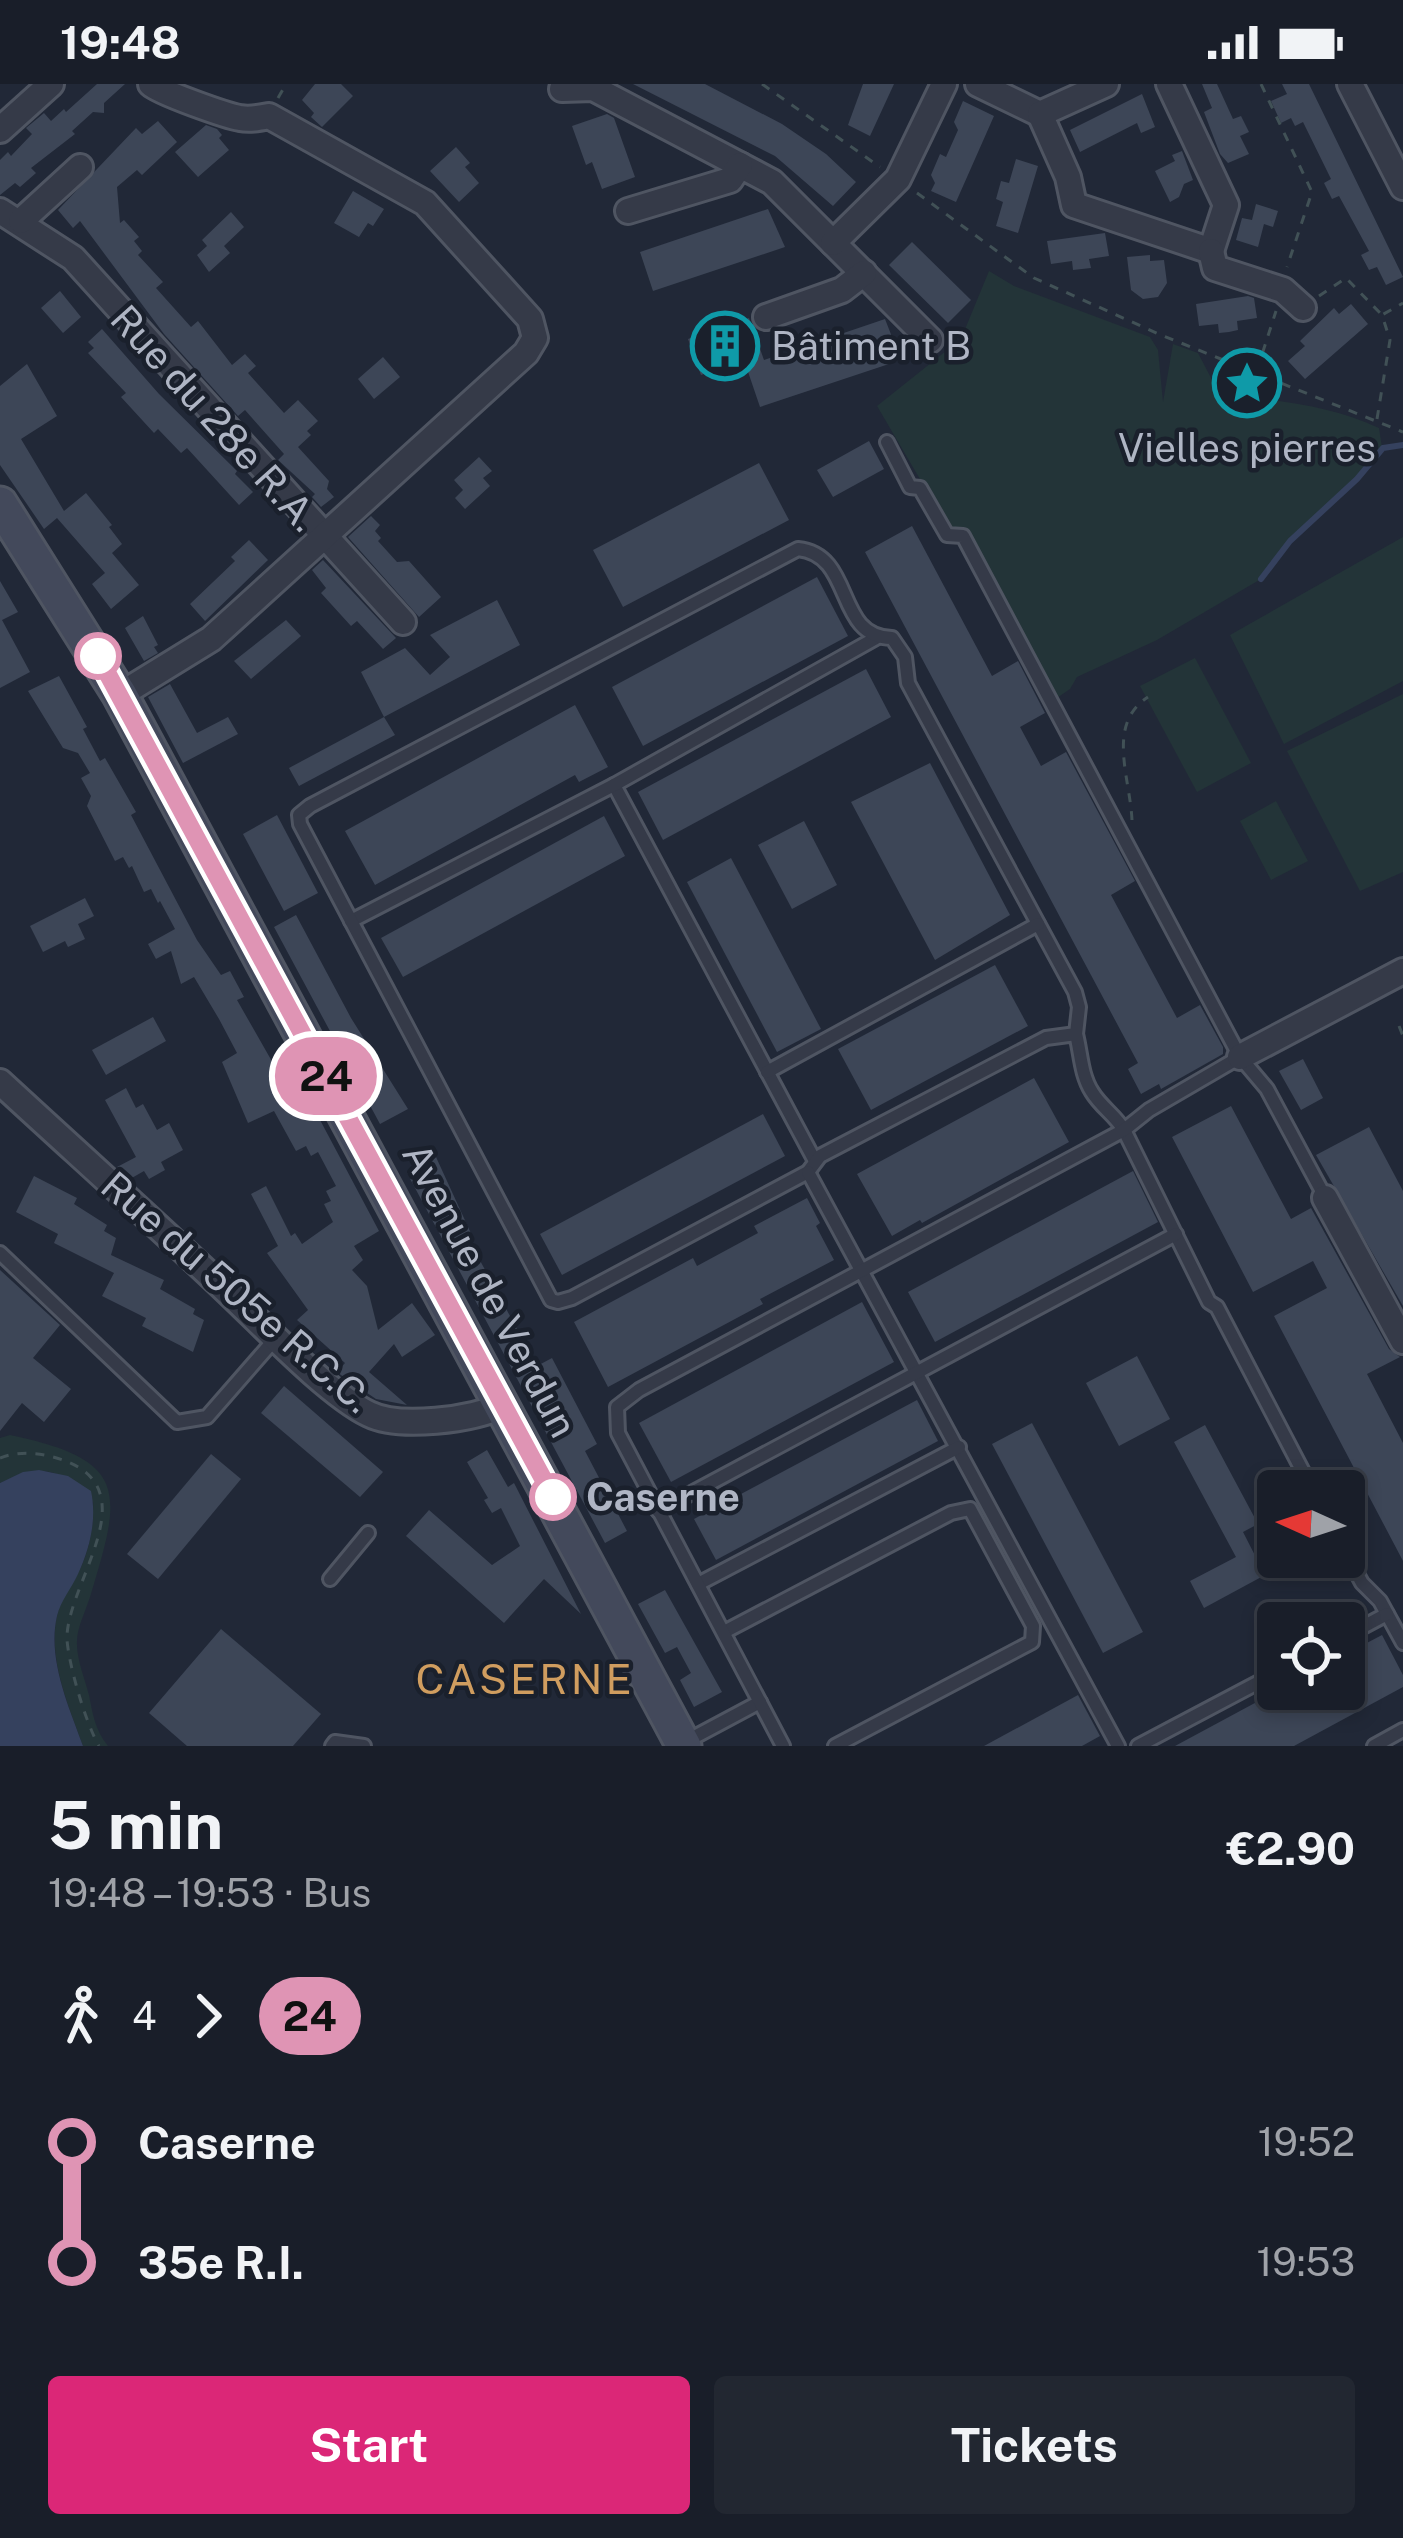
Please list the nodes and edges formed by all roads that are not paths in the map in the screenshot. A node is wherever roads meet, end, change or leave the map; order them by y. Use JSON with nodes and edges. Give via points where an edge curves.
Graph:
{"nodes":[{"id":1,"x":50,"y":84,"type":"edge"},
{"id":2,"x":151,"y":84,"type":"edge"},
{"id":3,"x":944,"y":84,"type":"edge"},
{"id":4,"x":977,"y":84,"type":"edge"},
{"id":5,"x":1106,"y":84,"type":"edge"},
{"id":6,"x":1169,"y":84,"type":"edge"},
{"id":7,"x":1350,"y":84,"type":"edge"},
{"id":8,"x":562,"y":89,"type":"dead end"},
{"id":9,"x":1040,"y":114,"type":"junction"},
{"id":10,"x":0,"y":130,"type":"edge"},
{"id":11,"x":740,"y":164,"type":"junction"},
{"id":12,"x":80,"y":167,"type":"dead end"},
{"id":13,"x":1400,"y":175,"type":"edge"},
{"id":14,"x":628,"y":211,"type":"dead end"},
{"id":15,"x":10,"y":216,"type":"edge"},
{"id":16,"x":833,"y":243,"type":"junction"},
{"id":17,"x":1211,"y":251,"type":"junction"},
{"id":18,"x":864,"y":273,"type":"junction"},
{"id":19,"x":1303,"y":308,"type":"road end"},
{"id":20,"x":766,"y":317,"type":"dead end"},
{"id":21,"x":931,"y":340,"type":"dead end"},
{"id":22,"x":887,"y":442,"type":"dead end"},
{"id":23,"x":0,"y":504,"type":"edge"},
{"id":24,"x":322,"y":537,"type":"junction"},
{"id":25,"x":403,"y":622,"type":"dead end"},
{"id":26,"x":875,"y":638,"type":"junction"},
{"id":27,"x":120,"y":695,"type":"junction"},
{"id":28,"x":614,"y":785,"type":"junction"},
{"id":29,"x":351,"y":921,"type":"junction"},
{"id":30,"x":1038,"y":924,"type":"junction"},
{"id":31,"x":1403,"y":970,"type":"edge"},
{"id":32,"x":1076,"y":1034,"type":"junction"},
{"id":33,"x":1240,"y":1057,"type":"junction"},
{"id":34,"x":767,"y":1072,"type":"junction"},
{"id":35,"x":0,"y":1082,"type":"edge"},
{"id":36,"x":1124,"y":1130,"type":"junction"},
{"id":37,"x":812,"y":1167,"type":"junction"},
{"id":38,"x":1325,"y":1198,"type":"joint"},
{"id":39,"x":1176,"y":1234,"type":"junction"},
{"id":40,"x":0,"y":1253,"type":"edge"},
{"id":41,"x":862,"y":1272,"type":"junction"},
{"id":42,"x":276,"y":1338,"type":"junction"},
{"id":43,"x":1403,"y":1341,"type":"edge"},
{"id":44,"x":920,"y":1375,"type":"junction"},
{"id":45,"x":503,"y":1405,"type":"junction"},
{"id":46,"x":959,"y":1447,"type":"junction"},
{"id":47,"x":1302,"y":1470,"type":"edge"},
{"id":48,"x":658,"y":1511,"type":"junction"},
{"id":49,"x":368,"y":1533,"type":"dead end"},
{"id":50,"x":1359,"y":1578,"type":"edge"},
{"id":51,"x":330,"y":1580,"type":"dead end"},
{"id":52,"x":698,"y":1584,"type":"junction"},
{"id":53,"x":1388,"y":1614,"type":"junction"},
{"id":54,"x":1365,"y":1626,"type":"edge"},
{"id":55,"x":724,"y":1632,"type":"junction"},
{"id":56,"x":1403,"y":1643,"type":"edge"},
{"id":57,"x":1257,"y":1683,"type":"edge"},
{"id":58,"x":760,"y":1702,"type":"junction"},
{"id":59,"x":1403,"y":1730,"type":"edge"},
{"id":60,"x":682,"y":1745,"type":"edge"},
{"id":61,"x":332,"y":1746,"type":"edge"},
{"id":62,"x":364,"y":1746,"type":"edge"},
{"id":63,"x":783,"y":1746,"type":"edge"},
{"id":64,"x":835,"y":1746,"type":"edge"},
{"id":65,"x":1118,"y":1746,"type":"edge"},
{"id":66,"x":1138,"y":1746,"type":"edge"},
{"id":67,"x":1374,"y":1746,"type":"edge"}],
"edges":[{"from":1,"to":10,"type":"street"},
{"from":2,"to":24,"type":"street","via":[[230,116],[279,120],[425,203],[530,319],[535,338],[526,353]]},
{"from":3,"to":16,"type":"street","via":[[898,179]]},
{"from":4,"to":9,"type":"street"},
{"from":5,"to":9,"type":"street"},
{"from":6,"to":17,"type":"street","via":[[1226,205]]},
{"from":7,"to":13,"type":"street"},
{"from":8,"to":11,"type":"street","via":[[593,88]]},
{"from":9,"to":17,"type":"street","via":[[1074,205]]},
{"from":11,"to":14,"type":"street","via":[[730,180]]},
{"from":11,"to":16,"type":"street","via":[[772,182]]},
{"from":12,"to":15,"type":"street","name":"Rue du 28e R.A."},
{"from":15,"to":24,"type":"street","name":"Rue du 28e R.A.","via":[[73,258]]},
{"from":16,"to":18,"type":"street"},
{"from":17,"to":19,"type":"street","via":[[1215,268],[1283,290]]},
{"from":18,"to":20,"type":"street","via":[[842,290]]},
{"from":18,"to":21,"type":"street"},
{"from":22,"to":33,"type":"lane","via":[[947,535],[963,536]]},
{"from":23,"to":27,"type":"main road","name":"Avenue de Verdun"},
{"from":24,"to":25,"type":"street","name":"Rue du 28e R.A."},
{"from":24,"to":27,"type":"street","via":[[211,639]]},
{"from":26,"to":28,"type":"lane"},
{"from":26,"to":29,"type":"lane","via":[[864,633],[823,559],[798,549],[310,806],[300,824]]},
{"from":26,"to":30,"type":"lane","via":[[892,638],[905,656],[908,683]]},
{"from":27,"to":45,"type":"main road","name":"Avenue de Verdun"},
{"from":28,"to":29,"type":"lane"},
{"from":28,"to":34,"type":"lane"},
{"from":29,"to":37,"type":"lane","via":[[551,1300],[572,1298]]},
{"from":30,"to":32,"type":"lane","via":[[1075,992]]},
{"from":30,"to":34,"type":"lane"},
{"from":31,"to":33,"type":"street"},
{"from":32,"to":36,"type":"lane","via":[[1084,1077]]},
{"from":32,"to":37,"type":"lane","via":[[1046,1038]]},
{"from":33,"to":36,"type":"lane"},
{"from":33,"to":38,"type":"lane","via":[[1268,1090]]},
{"from":34,"to":37,"type":"lane"},
{"from":35,"to":42,"type":"street","name":"Rue du 505e R.C.C."},
{"from":36,"to":39,"type":"lane"},
{"from":36,"to":41,"type":"lane"},
{"from":37,"to":41,"type":"lane"},
{"from":38,"to":43,"type":"street"},
{"from":39,"to":44,"type":"lane"},
{"from":39,"to":47,"type":"lane"},
{"from":40,"to":42,"type":"lane","via":[[177,1422],[207,1417]]},
{"from":41,"to":44,"type":"lane"},
{"from":41,"to":48,"type":"lane","via":[[617,1407],[618,1433]]},
{"from":42,"to":45,"type":"street","name":"Rue du 505e R.C.C.","via":[[374,1417],[465,1417]]},
{"from":44,"to":46,"type":"lane"},
{"from":44,"to":48,"type":"lane"},
{"from":45,"to":60,"type":"main road","name":"Avenue de Verdun"},
{"from":46,"to":52,"type":"lane"},
{"from":46,"to":65,"type":"lane"},
{"from":48,"to":52,"type":"lane"},
{"from":49,"to":51,"type":"lane"},
{"from":50,"to":53,"type":"lane"},
{"from":52,"to":55,"type":"lane"},
{"from":53,"to":54,"type":"lane"},
{"from":53,"to":56,"type":"lane"},
{"from":55,"to":58,"type":"lane"},
{"from":55,"to":64,"type":"lane","via":[[970,1509],[1033,1626],[1032,1642]]},
{"from":57,"to":66,"type":"lane"},
{"from":58,"to":60,"type":"lane"},
{"from":58,"to":63,"type":"lane"},
{"from":59,"to":67,"type":"lane"},
{"from":61,"to":62,"type":"lane"}]}
